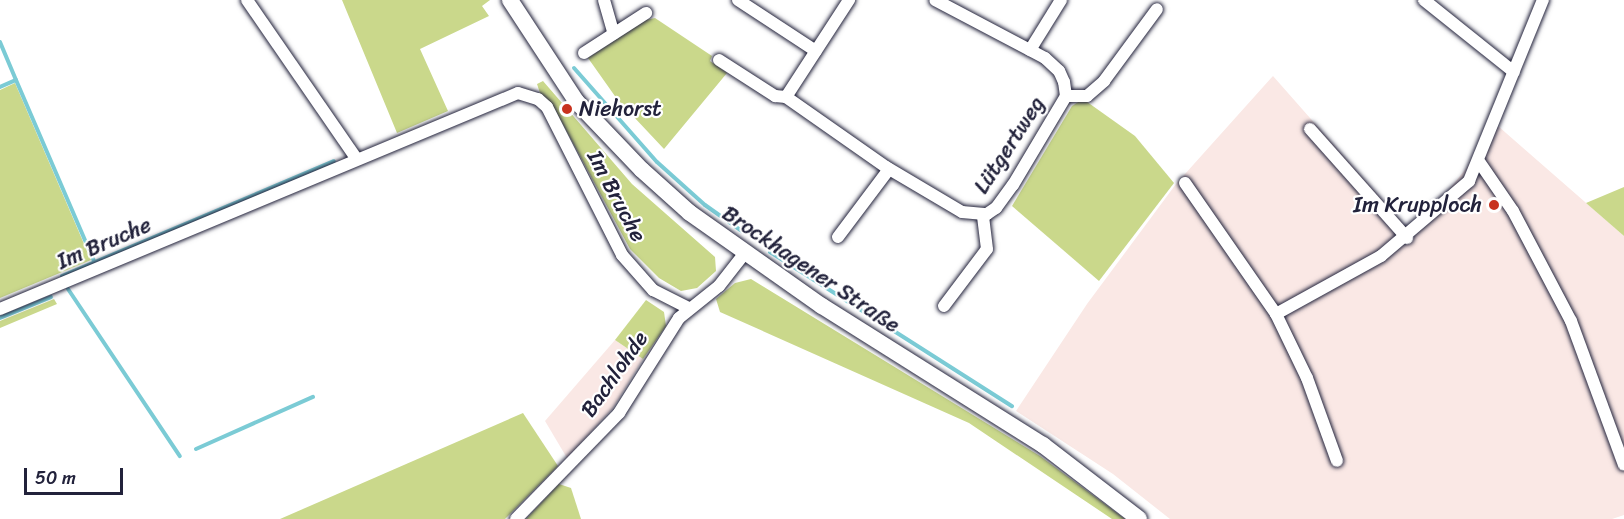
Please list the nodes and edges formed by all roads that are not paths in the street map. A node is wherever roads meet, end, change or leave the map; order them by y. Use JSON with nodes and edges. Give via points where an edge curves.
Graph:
{"nodes":[{"id":1,"x":247,"y":0,"type":"edge"},
{"id":2,"x":510,"y":0,"type":"edge"},
{"id":3,"x":604,"y":0,"type":"edge"},
{"id":4,"x":738,"y":0,"type":"edge"},
{"id":5,"x":849,"y":0,"type":"edge"},
{"id":6,"x":935,"y":0,"type":"edge"},
{"id":7,"x":1061,"y":0,"type":"edge"},
{"id":8,"x":1424,"y":0,"type":"edge"},
{"id":9,"x":1543,"y":0,"type":"edge"},
{"id":10,"x":954,"y":4,"type":"edge"},
{"id":11,"x":1157,"y":9,"type":"dead end"},
{"id":12,"x":646,"y":13,"type":"dead end"},
{"id":13,"x":614,"y":34,"type":"junction"},
{"id":14,"x":1030,"y":50,"type":"junction"},
{"id":15,"x":816,"y":51,"type":"junction"},
{"id":16,"x":584,"y":53,"type":"dead end"},
{"id":17,"x":719,"y":60,"type":"dead end"},
{"id":18,"x":1514,"y":72,"type":"junction"},
{"id":19,"x":1066,"y":96,"type":"junction"},
{"id":20,"x":786,"y":97,"type":"junction"},
{"id":21,"x":1310,"y":129,"type":"dead end"},
{"id":22,"x":356,"y":158,"type":"junction"},
{"id":23,"x":1480,"y":163,"type":"junction"},
{"id":24,"x":889,"y":169,"type":"junction"},
{"id":25,"x":1185,"y":183,"type":"dead end"},
{"id":26,"x":983,"y":214,"type":"junction"},
{"id":27,"x":838,"y":237,"type":"dead end"},
{"id":28,"x":1407,"y":238,"type":"junction"},
{"id":29,"x":744,"y":254,"type":"junction"},
{"id":30,"x":944,"y":306,"type":"dead end"},
{"id":31,"x":688,"y":308,"type":"junction"},
{"id":32,"x":0,"y":309,"type":"edge"},
{"id":33,"x":1276,"y":314,"type":"junction"},
{"id":34,"x":1337,"y":461,"type":"dead end"},
{"id":35,"x":1624,"y":465,"type":"edge"},
{"id":36,"x":516,"y":519,"type":"edge"},
{"id":37,"x":1139,"y":519,"type":"edge"}],
"edges":[{"from":1,"to":22,"type":"street"},
{"from":2,"to":29,"type":"main road","name":"Brockhagener Straße","via":[[553,70],[598,126],[690,213]]},
{"from":3,"to":13,"type":"street"},
{"from":4,"to":15,"type":"street"},
{"from":5,"to":15,"type":"street"},
{"from":6,"to":10,"type":"street","name":"Lütgertweg"},
{"from":7,"to":14,"type":"street"},
{"from":8,"to":18,"type":"street"},
{"from":9,"to":18,"type":"street"},
{"from":10,"to":14,"type":"street","name":"Lütgertweg"},
{"from":11,"to":19,"type":"street","name":"Lütgertweg","via":[[1104,81],[1087,96]]},
{"from":12,"to":13,"type":"street"},
{"from":13,"to":16,"type":"street"},
{"from":14,"to":19,"type":"street","name":"Lütgertweg","via":[[1059,71]]},
{"from":15,"to":20,"type":"street"},
{"from":17,"to":20,"type":"street","name":"Lütgertweg","via":[[775,96]]},
{"from":18,"to":23,"type":"street"},
{"from":19,"to":26,"type":"street","name":"Lütgertweg","via":[[1013,185],[996,208]]},
{"from":20,"to":24,"type":"street","name":"Lütgertweg"},
{"from":21,"to":28,"type":"street"},
{"from":22,"to":31,"type":"street","name":"Im Bruche","via":[[507,95],[528,94],[547,107],[622,255],[653,290]]},
{"from":22,"to":32,"type":"street","name":"Im Bruche"},
{"from":23,"to":28,"type":"street","via":[[1469,181]]},
{"from":23,"to":35,"type":"street","via":[[1513,211],[1571,321]]},
{"from":24,"to":26,"type":"street","name":"Lütgertweg","via":[[962,212]]},
{"from":24,"to":27,"type":"street"},
{"from":25,"to":33,"type":"street"},
{"from":26,"to":30,"type":"street","name":"Lütgertweg","via":[[987,249]]},
{"from":28,"to":33,"type":"street"},
{"from":29,"to":31,"type":"street","name":"Bachlohde","via":[[719,286]]},
{"from":29,"to":37,"type":"main road","name":"Brockhagener Straße","via":[[1042,445]]},
{"from":31,"to":36,"type":"street","name":"Bachlohde","via":[[619,413]]},
{"from":33,"to":34,"type":"street","via":[[1307,378]]}]}
